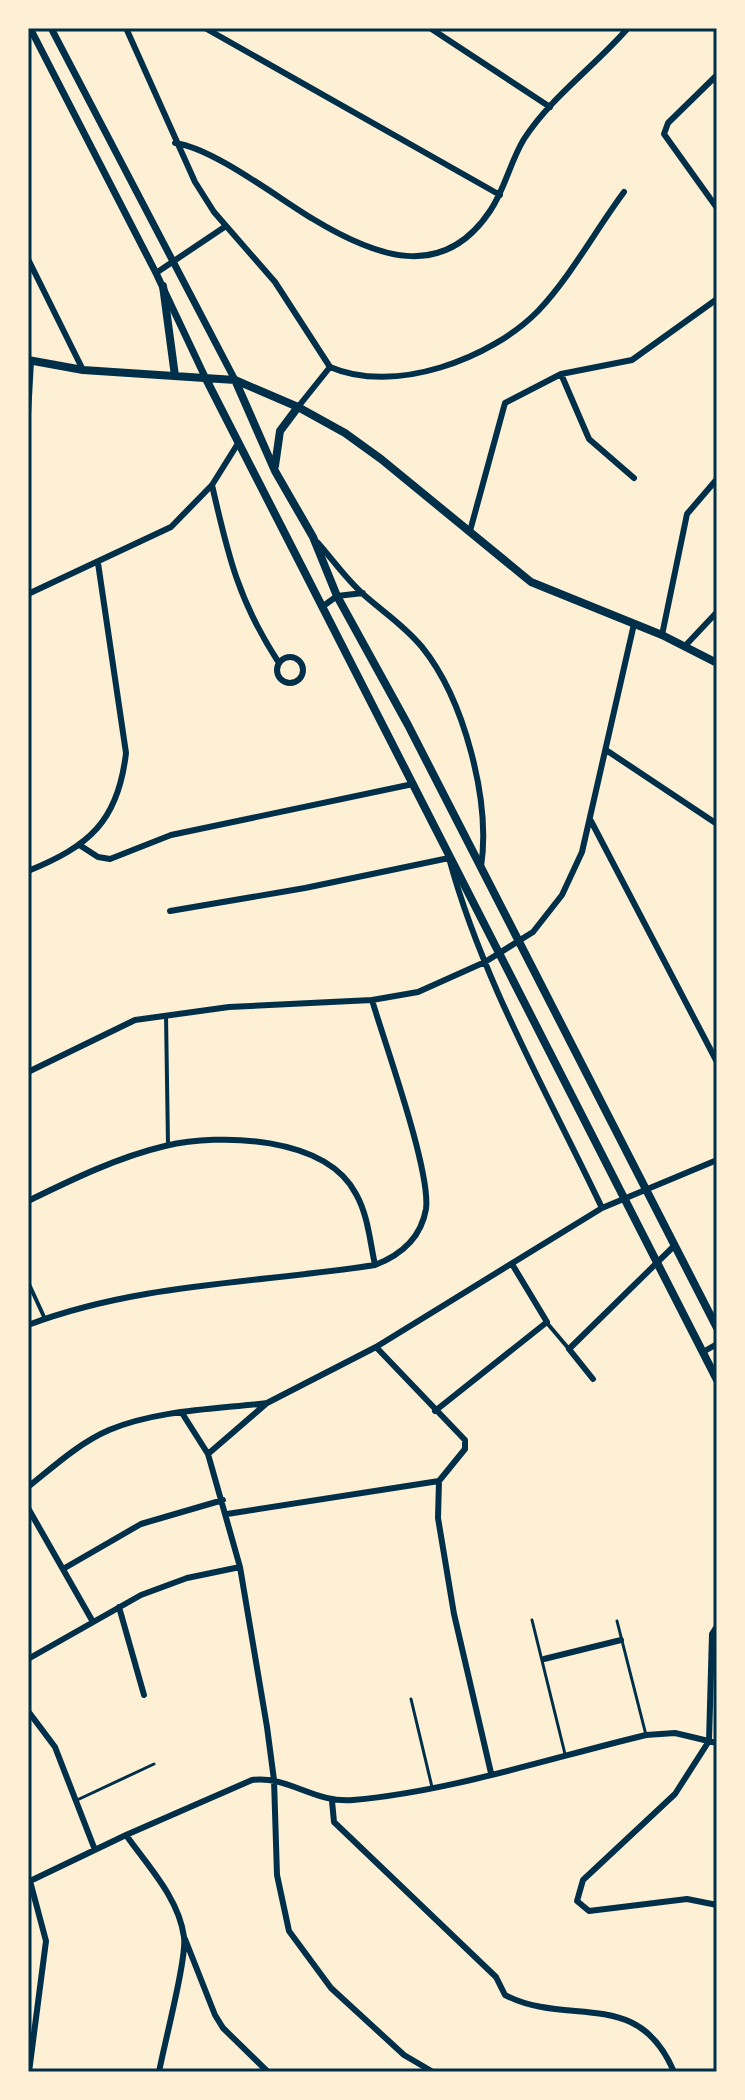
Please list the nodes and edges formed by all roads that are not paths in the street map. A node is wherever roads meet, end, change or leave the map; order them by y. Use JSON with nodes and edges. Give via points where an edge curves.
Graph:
{"nodes":[{"id":1,"x":30,"y":28,"type":"edge"},
{"id":2,"x":51,"y":28,"type":"edge"},
{"id":3,"x":126,"y":28,"type":"edge"},
{"id":4,"x":205,"y":28,"type":"edge"},
{"id":5,"x":430,"y":28,"type":"edge"},
{"id":6,"x":628,"y":28,"type":"edge"},
{"id":7,"x":717,"y":75,"type":"edge"},
{"id":8,"x":550,"y":107,"type":"junction"},
{"id":9,"x":175,"y":143,"type":"junction"},
{"id":10,"x":624,"y":192,"type":"dead end"},
{"id":11,"x":500,"y":195,"type":"junction"},
{"id":12,"x":717,"y":208,"type":"edge"},
{"id":13,"x":226,"y":226,"type":"junction"},
{"id":14,"x":28,"y":259,"type":"edge"},
{"id":15,"x":172,"y":263,"type":"junction"},
{"id":16,"x":156,"y":273,"type":"junction"},
{"id":17,"x":163,"y":286,"type":"junction"},
{"id":18,"x":717,"y":299,"type":"edge"},
{"id":19,"x":29,"y":360,"type":"edge"},
{"id":20,"x":330,"y":367,"type":"junction"},
{"id":21,"x":83,"y":370,"type":"junction"},
{"id":22,"x":561,"y":374,"type":"junction"},
{"id":23,"x":175,"y":376,"type":"junction"},
{"id":24,"x":206,"y":379,"type":"junction"},
{"id":25,"x":235,"y":380,"type":"junction"},
{"id":26,"x":298,"y":407,"type":"junction"},
{"id":27,"x":28,"y":415,"type":"edge"},
{"id":28,"x":237,"y":445,"type":"junction"},
{"id":29,"x":275,"y":471,"type":"junction"},
{"id":30,"x":634,"y":478,"type":"dead end"},
{"id":31,"x":717,"y":479,"type":"edge"},
{"id":32,"x":212,"y":485,"type":"junction"},
{"id":33,"x":470,"y":531,"type":"junction"},
{"id":34,"x":313,"y":537,"type":"junction"},
{"id":35,"x":98,"y":563,"type":"junction"},
{"id":36,"x":363,"y":593,"type":"junction"},
{"id":37,"x":28,"y":594,"type":"edge"},
{"id":38,"x":337,"y":596,"type":"junction"},
{"id":39,"x":322,"y":608,"type":"junction"},
{"id":40,"x":717,"y":612,"type":"edge"},
{"id":41,"x":634,"y":624,"type":"junction"},
{"id":42,"x":662,"y":635,"type":"junction"},
{"id":43,"x":685,"y":646,"type":"junction"},
{"id":44,"x":279,"y":663,"type":"junction"},
{"id":45,"x":717,"y":663,"type":"edge"},
{"id":46,"x":606,"y":750,"type":"junction"},
{"id":47,"x":413,"y":784,"type":"junction"},
{"id":48,"x":591,"y":821,"type":"junction"},
{"id":49,"x":717,"y":824,"type":"edge"},
{"id":50,"x":81,"y":846,"type":"junction"},
{"id":51,"x":449,"y":858,"type":"junction"},
{"id":52,"x":481,"y":867,"type":"junction"},
{"id":53,"x":28,"y":871,"type":"edge"},
{"id":54,"x":170,"y":911,"type":"dead end"},
{"id":55,"x":518,"y":941,"type":"junction"},
{"id":56,"x":498,"y":954,"type":"junction"},
{"id":57,"x":485,"y":962,"type":"junction"},
{"id":58,"x":372,"y":1000,"type":"junction"},
{"id":59,"x":166,"y":1014,"type":"junction"},
{"id":60,"x":717,"y":1062,"type":"edge"},
{"id":61,"x":28,"y":1072,"type":"edge"},
{"id":62,"x":168,"y":1145,"type":"junction"},
{"id":63,"x":717,"y":1160,"type":"edge"},
{"id":64,"x":645,"y":1190,"type":"junction"},
{"id":65,"x":623,"y":1198,"type":"junction"},
{"id":66,"x":28,"y":1201,"type":"edge"},
{"id":67,"x":602,"y":1208,"type":"junction"},
{"id":68,"x":674,"y":1246,"type":"junction"},
{"id":69,"x":655,"y":1261,"type":"junction"},
{"id":70,"x":512,"y":1264,"type":"junction"},
{"id":71,"x":375,"y":1265,"type":"junction"},
{"id":72,"x":28,"y":1282,"type":"edge"},
{"id":73,"x":45,"y":1319,"type":"junction"},
{"id":74,"x":547,"y":1322,"type":"junction"},
{"id":75,"x":28,"y":1325,"type":"edge"},
{"id":76,"x":717,"y":1328,"type":"edge"},
{"id":77,"x":717,"y":1344,"type":"edge"},
{"id":78,"x":376,"y":1347,"type":"junction"},
{"id":79,"x":569,"y":1349,"type":"junction"},
{"id":80,"x":703,"y":1352,"type":"junction"},
{"id":81,"x":593,"y":1379,"type":"dead end"},
{"id":82,"x":717,"y":1380,"type":"edge"},
{"id":83,"x":267,"y":1403,"type":"junction"},
{"id":84,"x":435,"y":1411,"type":"junction"},
{"id":85,"x":182,"y":1413,"type":"junction"},
{"id":86,"x":208,"y":1454,"type":"junction"},
{"id":87,"x":439,"y":1481,"type":"junction"},
{"id":88,"x":28,"y":1487,"type":"edge"},
{"id":89,"x":223,"y":1500,"type":"junction"},
{"id":90,"x":28,"y":1508,"type":"edge"},
{"id":91,"x":227,"y":1514,"type":"junction"},
{"id":92,"x":240,"y":1567,"type":"junction"},
{"id":93,"x":63,"y":1569,"type":"junction"},
{"id":94,"x":119,"y":1607,"type":"junction"},
{"id":95,"x":532,"y":1620,"type":"dead end"},
{"id":96,"x":617,"y":1621,"type":"dead end"},
{"id":97,"x":93,"y":1622,"type":"junction"},
{"id":98,"x":717,"y":1626,"type":"edge"},
{"id":99,"x":621,"y":1640,"type":"junction"},
{"id":100,"x":28,"y":1659,"type":"edge"},
{"id":101,"x":544,"y":1659,"type":"junction"},
{"id":102,"x":144,"y":1695,"type":"dead end"},
{"id":103,"x":411,"y":1699,"type":"dead end"},
{"id":104,"x":28,"y":1711,"type":"edge"},
{"id":105,"x":646,"y":1735,"type":"junction"},
{"id":106,"x":713,"y":1742,"type":"edge"},
{"id":107,"x":565,"y":1754,"type":"junction"},
{"id":108,"x":154,"y":1764,"type":"dead end"},
{"id":109,"x":491,"y":1773,"type":"junction"},
{"id":110,"x":274,"y":1780,"type":"junction"},
{"id":111,"x":432,"y":1787,"type":"junction"},
{"id":112,"x":75,"y":1801,"type":"junction"},
{"id":113,"x":332,"y":1801,"type":"junction"},
{"id":114,"x":126,"y":1835,"type":"junction"},
{"id":115,"x":95,"y":1850,"type":"junction"},
{"id":116,"x":29,"y":1882,"type":"edge"},
{"id":117,"x":717,"y":1905,"type":"edge"},
{"id":118,"x":185,"y":1939,"type":"junction"},
{"id":119,"x":29,"y":2072,"type":"edge"},
{"id":120,"x":159,"y":2072,"type":"edge"},
{"id":121,"x":268,"y":2072,"type":"edge"},
{"id":122,"x":433,"y":2072,"type":"edge"},
{"id":123,"x":674,"y":2072,"type":"edge"}],
"edges":[{"from":1,"to":16,"type":"street"},
{"from":2,"to":15,"type":"street"},
{"from":3,"to":9,"type":"street"},
{"from":4,"to":11,"type":"street"},
{"from":5,"to":8,"type":"street"},
{"from":6,"to":8,"type":"street"},
{"from":7,"to":12,"type":"street","via":[[668,123],[664,134]]},
{"from":8,"to":11,"type":"street","via":[[517,151]]},
{"from":9,"to":11,"type":"street","via":[[201,151],[330,229],[394,257],[423,256],[456,246]]},
{"from":9,"to":13,"type":"street"},
{"from":10,"to":20,"type":"street","via":[[550,297],[503,338],[432,371],[383,376]]},
{"from":13,"to":15,"type":"street"},
{"from":13,"to":20,"type":"street","via":[[275,282]]},
{"from":14,"to":21,"type":"street"},
{"from":15,"to":16,"type":"street"},
{"from":15,"to":25,"type":"street"},
{"from":16,"to":17,"type":"street"},
{"from":17,"to":23,"type":"main road"},
{"from":17,"to":24,"type":"street"},
{"from":18,"to":22,"type":"street","via":[[632,360]]},
{"from":19,"to":21,"type":"main road"},
{"from":19,"to":27,"type":"street"},
{"from":20,"to":26,"type":"street"},
{"from":21,"to":23,"type":"main road"},
{"from":22,"to":30,"type":"street","via":[[589,439]]},
{"from":22,"to":33,"type":"street","via":[[505,403]]},
{"from":23,"to":24,"type":"main road"},
{"from":24,"to":25,"type":"main road"},
{"from":24,"to":28,"type":"main road"},
{"from":25,"to":26,"type":"main road"},
{"from":25,"to":29,"type":"main road"},
{"from":26,"to":29,"type":"main road","via":[[280,431]]},
{"from":26,"to":33,"type":"main road","via":[[365,447]]},
{"from":28,"to":32,"type":"street"},
{"from":28,"to":39,"type":"main road"},
{"from":29,"to":34,"type":"main road"},
{"from":31,"to":42,"type":"street","via":[[687,514]]},
{"from":32,"to":35,"type":"street","via":[[171,527]]},
{"from":32,"to":44,"type":"street","via":[[239,592]]},
{"from":33,"to":41,"type":"main road","via":[[531,582]]},
{"from":34,"to":36,"type":"street"},
{"from":34,"to":38,"type":"main road"},
{"from":35,"to":37,"type":"street"},
{"from":35,"to":50,"type":"street","via":[[126,753],[114,806]]},
{"from":36,"to":38,"type":"street"},
{"from":36,"to":52,"type":"street","via":[[424,649],[467,736],[484,826]]},
{"from":38,"to":39,"type":"street"},
{"from":38,"to":52,"type":"main road"},
{"from":39,"to":47,"type":"main road"},
{"from":40,"to":43,"type":"street"},
{"from":41,"to":42,"type":"main road"},
{"from":41,"to":46,"type":"street"},
{"from":42,"to":43,"type":"main road"},
{"from":43,"to":45,"type":"main road"},
{"from":44,"to":44,"type":"street","via":[[283,681],[301,677],[299,660],[291,657]]},
{"from":46,"to":48,"type":"street"},
{"from":46,"to":49,"type":"street"},
{"from":47,"to":50,"type":"street","via":[[171,835],[110,859]]},
{"from":47,"to":51,"type":"main road"},
{"from":48,"to":55,"type":"street","via":[[562,895],[533,932]]},
{"from":48,"to":60,"type":"street"},
{"from":50,"to":53,"type":"street"},
{"from":51,"to":54,"type":"street"},
{"from":51,"to":56,"type":"main road"},
{"from":51,"to":57,"type":"street"},
{"from":52,"to":55,"type":"main road"},
{"from":55,"to":56,"type":"street"},
{"from":55,"to":64,"type":"main road"},
{"from":56,"to":57,"type":"street"},
{"from":56,"to":65,"type":"main road"},
{"from":57,"to":58,"type":"street","via":[[418,992]]},
{"from":57,"to":67,"type":"street"},
{"from":58,"to":59,"type":"street"},
{"from":58,"to":71,"type":"street","via":[[427,1190],[419,1231],[393,1258]]},
{"from":59,"to":61,"type":"street","via":[[109,1030]]},
{"from":59,"to":62,"type":"street"},
{"from":62,"to":66,"type":"street"},
{"from":62,"to":71,"type":"street","via":[[225,1139],[275,1144],[326,1163],[356,1194]]},
{"from":63,"to":64,"type":"street"},
{"from":64,"to":65,"type":"street"},
{"from":64,"to":68,"type":"main road"},
{"from":65,"to":67,"type":"street"},
{"from":65,"to":69,"type":"main road"},
{"from":67,"to":70,"type":"street"},
{"from":68,"to":69,"type":"street"},
{"from":68,"to":76,"type":"main road"},
{"from":69,"to":79,"type":"street"},
{"from":69,"to":80,"type":"main road"},
{"from":70,"to":74,"type":"street"},
{"from":70,"to":78,"type":"street"},
{"from":71,"to":73,"type":"street","via":[[170,1289]]},
{"from":72,"to":73,"type":"street"},
{"from":73,"to":75,"type":"street"},
{"from":74,"to":79,"type":"street"},
{"from":74,"to":84,"type":"street"},
{"from":77,"to":80,"type":"street"},
{"from":78,"to":83,"type":"street"},
{"from":78,"to":84,"type":"street"},
{"from":79,"to":81,"type":"street"},
{"from":80,"to":82,"type":"main road"},
{"from":83,"to":85,"type":"street"},
{"from":83,"to":86,"type":"street"},
{"from":84,"to":87,"type":"street","via":[[465,1440],[465,1449]]},
{"from":85,"to":86,"type":"street"},
{"from":85,"to":88,"type":"street","via":[[107,1431]]},
{"from":86,"to":89,"type":"street"},
{"from":87,"to":91,"type":"street"},
{"from":87,"to":109,"type":"street","via":[[438,1518],[454,1614]]},
{"from":89,"to":91,"type":"street"},
{"from":89,"to":93,"type":"street","via":[[141,1524]]},
{"from":90,"to":93,"type":"street"},
{"from":91,"to":92,"type":"street"},
{"from":92,"to":94,"type":"street","via":[[176,1582]]},
{"from":92,"to":110,"type":"street"},
{"from":93,"to":97,"type":"street"},
{"from":94,"to":97,"type":"street"},
{"from":94,"to":102,"type":"street"},
{"from":95,"to":101,"type":"lane"},
{"from":96,"to":99,"type":"lane"},
{"from":97,"to":100,"type":"street"},
{"from":98,"to":106,"type":"street","via":[[712,1634]]},
{"from":99,"to":101,"type":"street"},
{"from":99,"to":105,"type":"lane"},
{"from":101,"to":107,"type":"lane"},
{"from":103,"to":111,"type":"lane"},
{"from":104,"to":112,"type":"street","via":[[55,1747]]},
{"from":105,"to":106,"type":"street","via":[[675,1733]]},
{"from":105,"to":107,"type":"street"},
{"from":106,"to":117,"type":"street","via":[[675,1794],[583,1880],[576,1895],[583,1908],[599,1912],[687,1899]]},
{"from":107,"to":109,"type":"street"},
{"from":108,"to":112,"type":"lane"},
{"from":109,"to":111,"type":"street"},
{"from":110,"to":113,"type":"street"},
{"from":110,"to":114,"type":"street","via":[[252,1780]]},
{"from":110,"to":122,"type":"street","via":[[277,1875],[289,1931],[331,1988],[404,2055]]},
{"from":111,"to":113,"type":"street"},
{"from":112,"to":115,"type":"street"},
{"from":113,"to":123,"type":"street","via":[[334,1822],[496,1977],[505,1995],[543,2010],[602,2011],[623,2019],[661,2046]]},
{"from":114,"to":115,"type":"street"},
{"from":114,"to":118,"type":"street","via":[[177,1910]]},
{"from":115,"to":116,"type":"street"},
{"from":116,"to":119,"type":"street","via":[[46,1941]]},
{"from":118,"to":120,"type":"street"},
{"from":118,"to":121,"type":"street","via":[[223,2028]]}]}
